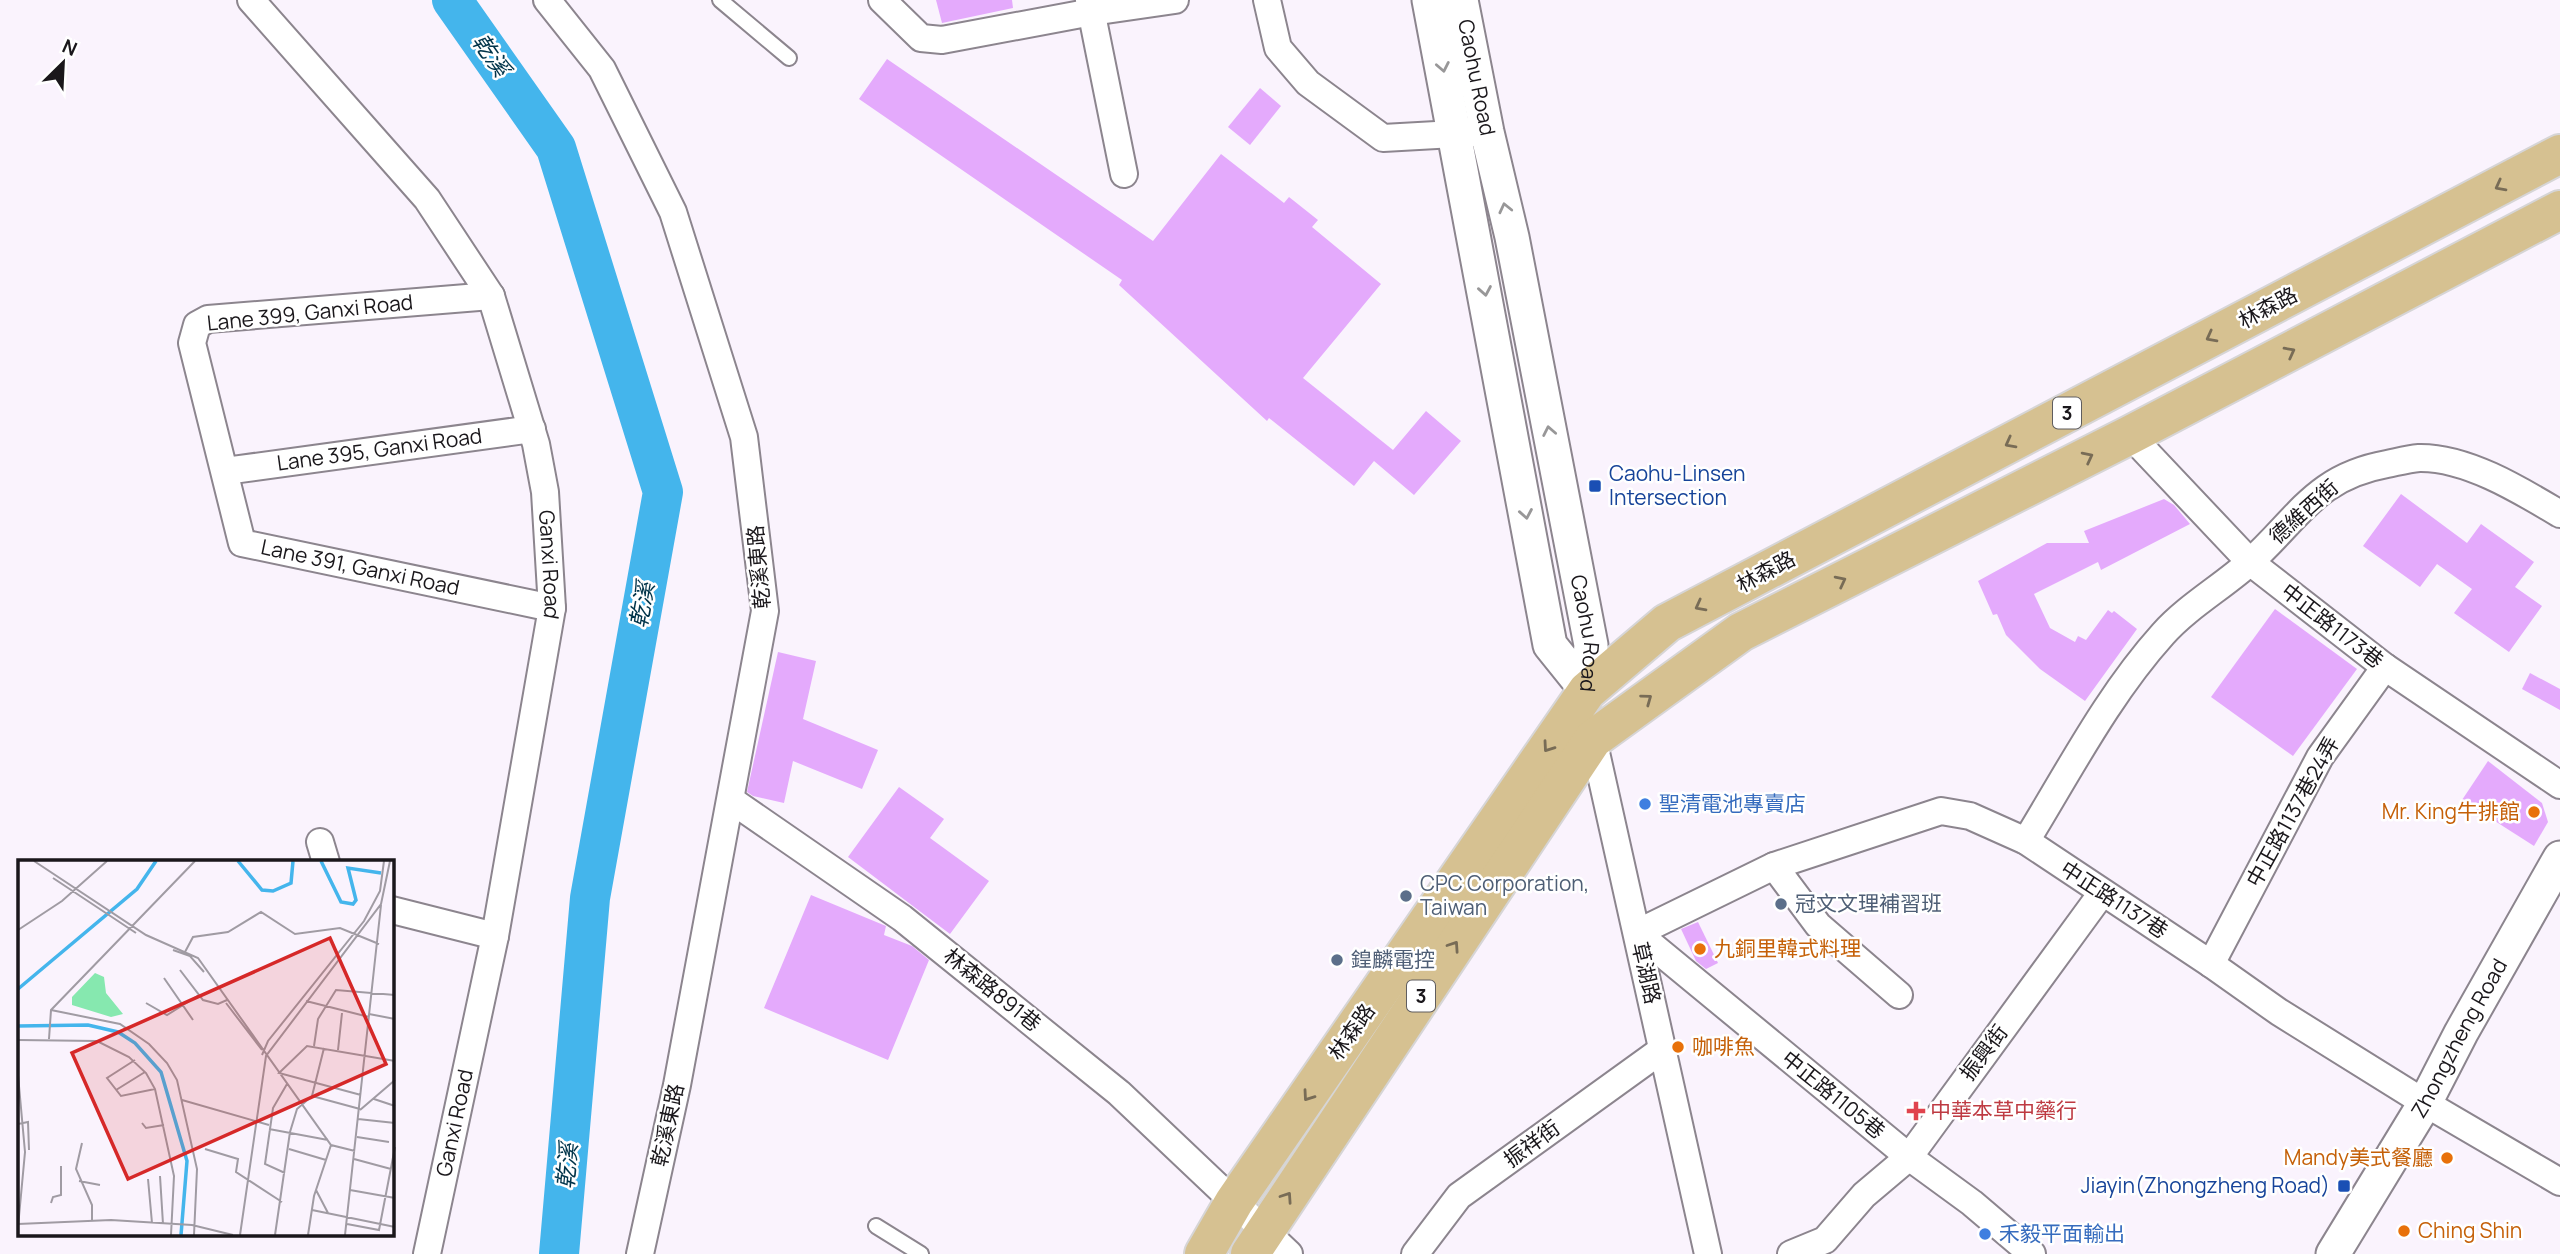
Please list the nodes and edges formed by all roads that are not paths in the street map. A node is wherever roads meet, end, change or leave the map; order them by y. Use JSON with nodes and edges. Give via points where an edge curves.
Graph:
{"nodes":[{"id":1,"x":251,"y":0,"type":"edge"},
{"id":2,"x":547,"y":0,"type":"edge"},
{"id":3,"x":720,"y":0,"type":"edge"},
{"id":4,"x":882,"y":0,"type":"edge"},
{"id":5,"x":1175,"y":0,"type":"edge"},
{"id":6,"x":1267,"y":0,"type":"edge"},
{"id":7,"x":1429,"y":0,"type":"edge"},
{"id":8,"x":1461,"y":0,"type":"edge"},
{"id":9,"x":1091,"y":6,"type":"edge"},
{"id":10,"x":789,"y":58,"type":"dead end"},
{"id":11,"x":1472,"y":133,"type":"junction"},
{"id":12,"x":2560,"y":154,"type":"edge"},
{"id":13,"x":1124,"y":174,"type":"dead end"},
{"id":14,"x":2560,"y":210,"type":"edge"},
{"id":15,"x":491,"y":296,"type":"junction"},
{"id":16,"x":532,"y":429,"type":"junction"},
{"id":17,"x":2130,"y":435,"type":"junction"},
{"id":18,"x":225,"y":471,"type":"junction"},
{"id":19,"x":2560,"y":514,"type":"edge"},
{"id":20,"x":2250,"y":562,"type":"junction"},
{"id":21,"x":552,"y":608,"type":"junction"},
{"id":22,"x":2385,"y":667,"type":"junction"},
{"id":23,"x":1587,"y":691,"type":"junction"},
{"id":24,"x":1592,"y":739,"type":"junction"},
{"id":25,"x":2560,"y":785,"type":"edge"},
{"id":26,"x":731,"y":800,"type":"junction"},
{"id":27,"x":2026,"y":841,"type":"junction"},
{"id":28,"x":2560,"y":858,"type":"edge"},
{"id":29,"x":1774,"y":866,"type":"junction"},
{"id":30,"x":2102,"y":893,"type":"junction"},
{"id":31,"x":394,"y":911,"type":"edge"},
{"id":32,"x":1637,"y":933,"type":"junction"},
{"id":33,"x":495,"y":936,"type":"junction"},
{"id":34,"x":2211,"y":964,"type":"junction"},
{"id":35,"x":1899,"y":995,"type":"dead end"},
{"id":36,"x":1663,"y":1049,"type":"junction"},
{"id":37,"x":2425,"y":1103,"type":"junction"},
{"id":38,"x":1909,"y":1157,"type":"junction"},
{"id":39,"x":2560,"y":1182,"type":"edge"},
{"id":40,"x":1234,"y":1202,"type":"junction"},
{"id":41,"x":876,"y":1226,"type":"dead end"},
{"id":42,"x":1268,"y":1247,"type":"edge"},
{"id":43,"x":1834,"y":1247,"type":"edge"},
{"id":44,"x":427,"y":1254,"type":"edge"},
{"id":45,"x":640,"y":1254,"type":"edge"},
{"id":46,"x":921,"y":1254,"type":"edge"},
{"id":47,"x":1204,"y":1254,"type":"edge"},
{"id":48,"x":1415,"y":1254,"type":"edge"},
{"id":49,"x":1708,"y":1254,"type":"edge"},
{"id":50,"x":1791,"y":1254,"type":"edge"},
{"id":51,"x":2032,"y":1254,"type":"edge"},
{"id":52,"x":2333,"y":1254,"type":"edge"}],
"edges":[{"from":1,"to":15,"type":"street","name":"Ganxi Road","via":[[426,199]]},
{"from":2,"to":26,"type":"street","name":"乾溪東路","via":[[602,69],[673,212],[744,437],[765,611]]},
{"from":3,"to":10,"type":"lane"},
{"from":4,"to":9,"type":"street","via":[[921,37],[942,40]]},
{"from":5,"to":9,"type":"street"},
{"from":6,"to":11,"type":"street","via":[[1278,48],[1308,83],[1383,138]]},
{"from":7,"to":11,"type":"street","name":"Caohu Road","one_way":true},
{"from":8,"to":11,"type":"street","name":"Caohu Road"},
{"from":9,"to":13,"type":"street"},
{"from":11,"to":23,"type":"street","name":"Caohu Road","via":[[1550,645]]},
{"from":12,"to":23,"type":"main road","name":"林森路","number":"3","one_way":true,"via":[[1667,623]]},
{"from":17,"to":14,"type":"main road","name":"林森路","number":"3","one_way":true},
{"from":15,"to":16,"type":"street","name":"Ganxi Road"},
{"from":15,"to":18,"type":"street","name":"Lane 399, Ganxi Road","via":[[200,321],[192,343]]},
{"from":16,"to":18,"type":"street","name":"Lane 395, Ganxi Road"},
{"from":16,"to":21,"type":"street","name":"Ganxi Road","via":[[545,492]]},
{"from":17,"to":20,"type":"street","name":"中正路1173巷"},
{"from":24,"to":17,"type":"main road","name":"林森路","number":"3","one_way":true,"via":[[1741,632]]},
{"from":18,"to":21,"type":"street","name":"Lane 391, Ganxi Road","via":[[242,543]]},
{"from":19,"to":20,"type":"street","name":"德維西街","via":[[2457,462],[2418,458],[2363,468],[2335,480]]},
{"from":20,"to":22,"type":"street","name":"中正路1173巷"},
{"from":20,"to":27,"type":"street","name":"德維西街","via":[[2164,632],[2114,698]]},
{"from":21,"to":33,"type":"street","name":"Ganxi Road"},
{"from":22,"to":25,"type":"street","name":"中正路1173巷"},
{"from":22,"to":34,"type":"street","name":"中正路1137巷24弄","via":[[2320,757]]},
{"from":23,"to":24,"type":"street","name":"草湖路"},
{"from":23,"to":40,"type":"main road","name":"林森路","number":"3","one_way":true},
{"from":24,"to":32,"type":"street","name":"草湖路"},
{"from":42,"to":24,"type":"main road","name":"林森路","number":"3","one_way":true},
{"from":26,"to":40,"type":"street","name":"林森路891巷","via":[[902,918],[1118,1093]]},
{"from":26,"to":45,"type":"street","name":"乾溪東路"},
{"from":27,"to":29,"type":"street","name":"中正路1137巷","via":[[1969,816],[1941,811]]},
{"from":27,"to":30,"type":"street","name":"中正路1137巷"},
{"from":28,"to":37,"type":"street","name":"Zhongzheng Road"},
{"from":29,"to":32,"type":"street","name":"中正路1137巷"},
{"from":29,"to":35,"type":"street","via":[[1818,925]]},
{"from":30,"to":34,"type":"street","name":"中正路1137巷"},
{"from":30,"to":38,"type":"street","name":"振興街"},
{"from":31,"to":33,"type":"street"},
{"from":32,"to":36,"type":"street","name":"草湖路"},
{"from":32,"to":38,"type":"street","name":"中正路1105巷"},
{"from":33,"to":44,"type":"street","name":"Ganxi Road"},
{"from":34,"to":37,"type":"street","name":"中正路1137巷"},
{"from":36,"to":48,"type":"street","name":"振祥街","via":[[1459,1196]]},
{"from":36,"to":49,"type":"street","name":"草湖路"},
{"from":37,"to":39,"type":"street","name":"中正路1137巷"},
{"from":37,"to":52,"type":"street","name":"Zhongzheng Road"},
{"from":38,"to":43,"type":"street","name":"振興街","via":[[1864,1195]]},
{"from":38,"to":51,"type":"street","name":"中正路1105巷"},
{"from":40,"to":42,"type":"street","name":"林森路891巷"},
{"from":40,"to":47,"type":"main road","name":"林森路","number":"3"},
{"from":41,"to":46,"type":"lane"},
{"from":43,"to":50,"type":"street","name":"振興街"}]}
